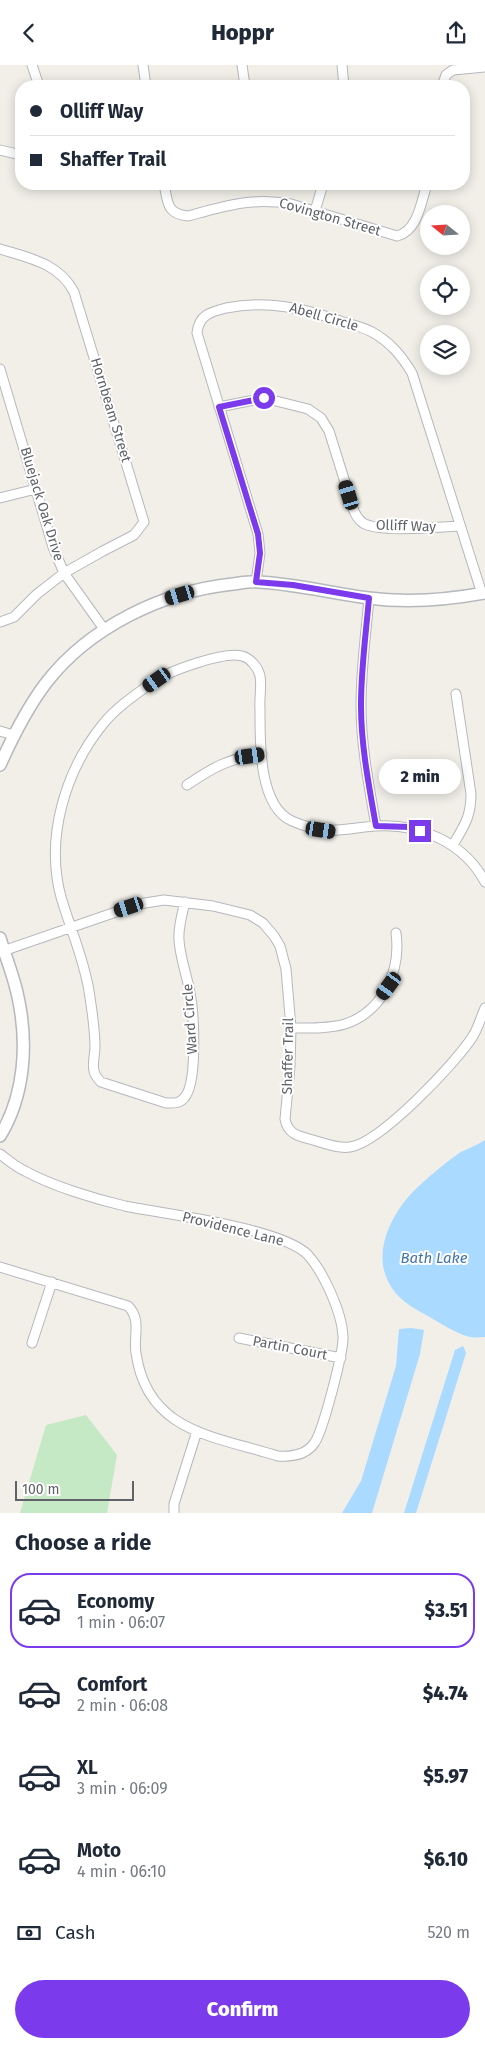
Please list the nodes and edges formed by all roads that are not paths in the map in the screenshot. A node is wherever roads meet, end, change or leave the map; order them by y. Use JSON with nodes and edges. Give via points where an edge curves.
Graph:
{"nodes":[{"id":1,"x":32,"y":65,"type":"edge"},
{"id":2,"x":142,"y":65,"type":"edge"},
{"id":3,"x":242,"y":65,"type":"edge"},
{"id":4,"x":342,"y":65,"type":"edge"},
{"id":5,"x":485,"y":67,"type":"edge"},
{"id":6,"x":37,"y":80,"type":"edge"},
{"id":7,"x":145,"y":80,"type":"edge"},
{"id":8,"x":244,"y":80,"type":"edge"},
{"id":9,"x":343,"y":80,"type":"edge"},
{"id":10,"x":444,"y":80,"type":"edge"},
{"id":11,"x":0,"y":150,"type":"edge"},
{"id":12,"x":15,"y":154,"type":"edge"},
{"id":13,"x":165,"y":190,"type":"edge"},
{"id":14,"x":321,"y":190,"type":"edge"},
{"id":15,"x":425,"y":190,"type":"edge"},
{"id":16,"x":316,"y":211,"type":"junction"},
{"id":17,"x":0,"y":249,"type":"edge"},
{"id":18,"x":0,"y":369,"type":"edge"},
{"id":19,"x":219,"y":407,"type":"junction"},
{"id":20,"x":36,"y":489,"type":"junction"},
{"id":21,"x":0,"y":499,"type":"edge"},
{"id":22,"x":460,"y":527,"type":"junction"},
{"id":23,"x":64,"y":573,"type":"junction"},
{"id":24,"x":256,"y":582,"type":"junction"},
{"id":25,"x":484,"y":593,"type":"edge"},
{"id":26,"x":369,"y":598,"type":"junction"},
{"id":27,"x":0,"y":622,"type":"edge"},
{"id":28,"x":104,"y":629,"type":"junction"},
{"id":29,"x":456,"y":694,"type":"dead end"},
{"id":30,"x":0,"y":731,"type":"edge"},
{"id":31,"x":13,"y":735,"type":"junction"},
{"id":32,"x":262,"y":754,"type":"junction"},
{"id":33,"x":0,"y":765,"type":"edge"},
{"id":34,"x":187,"y":785,"type":"dead end"},
{"id":35,"x":376,"y":826,"type":"junction"},
{"id":36,"x":453,"y":845,"type":"junction"},
{"id":37,"x":485,"y":883,"type":"edge"},
{"id":38,"x":185,"y":902,"type":"junction"},
{"id":39,"x":72,"y":927,"type":"junction"},
{"id":40,"x":396,"y":933,"type":"dead end"},
{"id":41,"x":0,"y":938,"type":"edge"},
{"id":42,"x":2,"y":952,"type":"edge"},
{"id":43,"x":485,"y":1008,"type":"edge"},
{"id":44,"x":291,"y":1028,"type":"junction"},
{"id":45,"x":0,"y":1136,"type":"edge"},
{"id":46,"x":0,"y":1154,"type":"edge"},
{"id":47,"x":0,"y":1267,"type":"edge"},
{"id":48,"x":52,"y":1282,"type":"junction"},
{"id":49,"x":239,"y":1338,"type":"dead end"},
{"id":50,"x":32,"y":1343,"type":"dead end"},
{"id":51,"x":341,"y":1359,"type":"junction"},
{"id":52,"x":197,"y":1431,"type":"junction"},
{"id":53,"x":174,"y":1513,"type":"edge"}],
"edges":[{"from":1,"to":6,"type":"street"},
{"from":2,"to":7,"type":"street"},
{"from":3,"to":8,"type":"street"},
{"from":4,"to":9,"type":"street"},
{"from":5,"to":10,"type":"street","via":[[453,70]]},
{"from":11,"to":12,"type":"street"},
{"from":13,"to":16,"type":"street","name":"Covington Street","via":[[174,213],[188,216],[257,200]]},
{"from":14,"to":16,"type":"street"},
{"from":15,"to":16,"type":"street","name":"Covington Street","via":[[412,226],[397,236]]},
{"from":17,"to":23,"type":"street","name":"Hornbeam Street","via":[[43,262],[68,280],[143,514],[144,523],[134,535]]},
{"from":18,"to":20,"type":"street","name":"Bluejack Oak Drive"},
{"from":19,"to":22,"type":"street","name":"Olliff Way","via":[[264,398],[308,409],[321,418],[329,431],[356,517],[364,523],[411,529]]},
{"from":19,"to":22,"type":"street","name":"Abell Circle","via":[[197,333],[202,317],[211,312],[243,305],[272,304],[302,309],[370,331],[387,341],[412,373]]},
{"from":19,"to":24,"type":"street","name":"Abell Circle","via":[[258,534],[260,553]]},
{"from":20,"to":21,"type":"street"},
{"from":20,"to":23,"type":"street","name":"Bluejack Oak Drive"},
{"from":22,"to":25,"type":"street","name":"Abell Circle"},
{"from":23,"to":27,"type":"street","name":"Hornbeam Street","via":[[14,617]]},
{"from":23,"to":28,"type":"street","name":"Bluejack Oak Drive"},
{"from":24,"to":26,"type":"street"},
{"from":24,"to":28,"type":"street","via":[[213,586],[172,597]]},
{"from":25,"to":26,"type":"street","via":[[442,599]]},
{"from":26,"to":35,"type":"street","via":[[361,706],[365,764]]},
{"from":28,"to":31,"type":"street","via":[[47,682]]},
{"from":29,"to":36,"type":"street","via":[[471,807]]},
{"from":30,"to":31,"type":"street"},
{"from":31,"to":33,"type":"street"},
{"from":32,"to":34,"type":"street","via":[[217,765]]},
{"from":32,"to":35,"type":"street","via":[[268,793],[288,819],[334,832]]},
{"from":32,"to":39,"type":"street","via":[[260,675],[254,664],[244,657],[233,654],[195,663],[157,680],[126,701],[103,723],[85,750],[70,779],[60,811],[56,867],[61,896]]},
{"from":35,"to":36,"type":"street","via":[[410,827]]},
{"from":36,"to":37,"type":"street","via":[[479,871]]},
{"from":38,"to":39,"type":"street","name":"Shaffer Trail","via":[[164,900],[139,904]]},
{"from":38,"to":39,"type":"street","name":"Ward Circle","via":[[179,941],[190,994],[194,1044],[190,1089],[178,1103],[166,1103],[102,1082],[96,1077],[89,988]]},
{"from":38,"to":44,"type":"street","name":"Shaffer Trail","via":[[250,915],[263,923],[274,936],[286,969]]},
{"from":39,"to":42,"type":"street","name":"Shaffer Trail"},
{"from":40,"to":44,"type":"street","via":[[396,966],[389,986],[374,1005],[345,1024]]},
{"from":41,"to":42,"type":"street"},
{"from":42,"to":45,"type":"street","via":[[18,997],[23,1066],[14,1106]]},
{"from":43,"to":44,"type":"street","name":"Shaffer Trail","via":[[474,1035],[435,1083],[373,1137],[350,1148],[292,1134],[287,1128]]},
{"from":46,"to":51,"type":"street","name":"Providence Lane","via":[[24,1171],[100,1199],[222,1224],[292,1244],[317,1266],[329,1291],[340,1319],[343,1336]]},
{"from":47,"to":48,"type":"street","name":"Providence Lane"},
{"from":48,"to":50,"type":"street"},
{"from":48,"to":52,"type":"street","name":"Providence Lane","via":[[128,1306],[134,1311],[138,1370],[145,1389],[169,1416]]},
{"from":49,"to":51,"type":"street","name":"Partin Court"},
{"from":51,"to":52,"type":"street","name":"Providence Lane","via":[[315,1442],[303,1453],[278,1456]]},
{"from":52,"to":53,"type":"street"}]}
